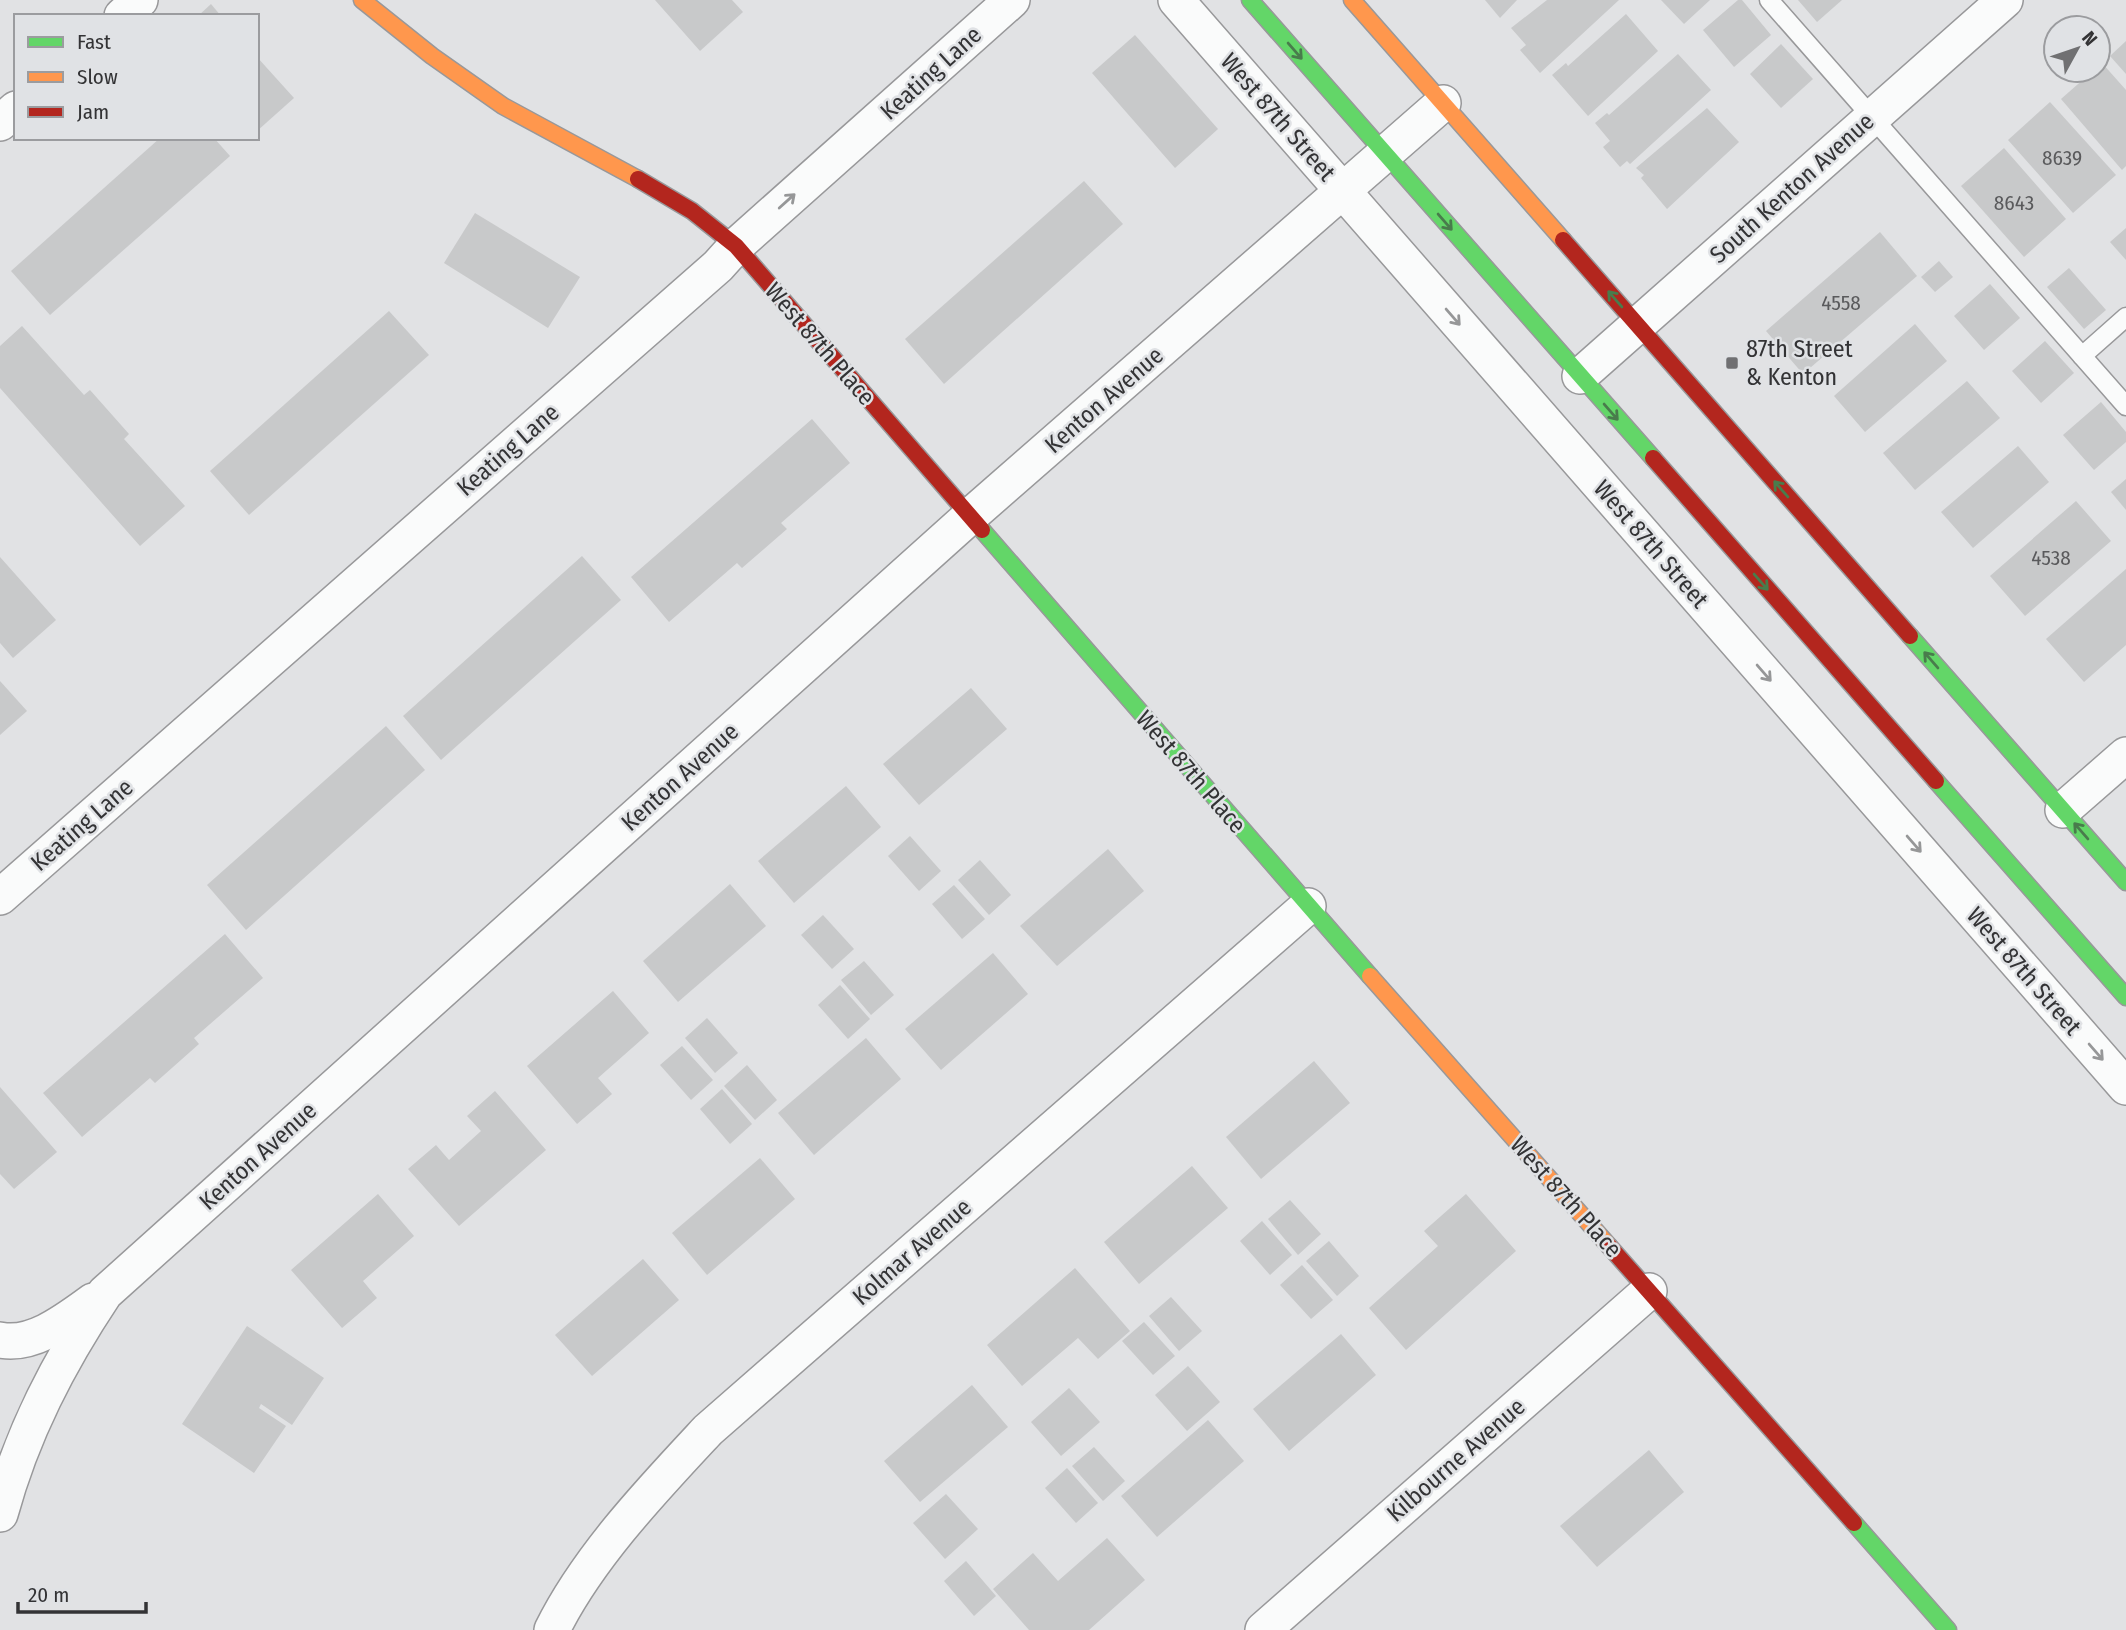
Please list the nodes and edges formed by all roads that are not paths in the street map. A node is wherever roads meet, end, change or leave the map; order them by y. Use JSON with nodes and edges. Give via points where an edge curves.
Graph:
{"nodes":[{"id":1,"x":140,"y":0,"type":"edge"},
{"id":2,"x":362,"y":0,"type":"edge"},
{"id":3,"x":1012,"y":0,"type":"edge"},
{"id":4,"x":1176,"y":0,"type":"edge"},
{"id":5,"x":1250,"y":0,"type":"edge"},
{"id":6,"x":1353,"y":0,"type":"edge"},
{"id":7,"x":1769,"y":0,"type":"edge"},
{"id":8,"x":2005,"y":0,"type":"edge"},
{"id":9,"x":124,"y":14,"type":"edge"},
{"id":10,"x":1443,"y":103,"type":"junction"},
{"id":11,"x":14,"y":111,"type":"edge"},
{"id":12,"x":1871,"y":117,"type":"junction"},
{"id":13,"x":0,"y":123,"type":"edge"},
{"id":14,"x":1386,"y":155,"type":"junction"},
{"id":15,"x":1343,"y":192,"type":"junction"},
{"id":16,"x":736,"y":246,"type":"junction"},
{"id":17,"x":2126,"y":317,"type":"edge"},
{"id":18,"x":1638,"y":326,"type":"junction"},
{"id":19,"x":2082,"y":356,"type":"junction"},
{"id":20,"x":1580,"y":376,"type":"junction"},
{"id":21,"x":2126,"y":406,"type":"edge"},
{"id":22,"x":968,"y":518,"type":"junction"},
{"id":23,"x":2126,"y":755,"type":"edge"},
{"id":24,"x":2063,"y":810,"type":"junction"},
{"id":25,"x":2126,"y":882,"type":"edge"},
{"id":26,"x":0,"y":897,"type":"edge"},
{"id":27,"x":1308,"y":906,"type":"junction"},
{"id":28,"x":2126,"y":996,"type":"edge"},
{"id":29,"x":2126,"y":1087,"type":"edge"},
{"id":30,"x":1649,"y":1291,"type":"junction"},
{"id":31,"x":105,"y":1293,"type":"junction"},
{"id":32,"x":0,"y":1340,"type":"edge"},
{"id":33,"x":0,"y":1514,"type":"edge"},
{"id":34,"x":552,"y":1630,"type":"edge"},
{"id":35,"x":1263,"y":1630,"type":"edge"},
{"id":36,"x":1948,"y":1630,"type":"edge"}],
"edges":[{"from":1,"to":9,"type":"street"},
{"from":2,"to":16,"type":"main road","name":"West 87th Place","via":[[503,106],[652,187]]},
{"from":16,"to":3,"type":"street","name":"Keating Lane","one_way":true},
{"from":4,"to":15,"type":"street","name":"West 87th Street"},
{"from":5,"to":14,"type":"main road","one_way":true},
{"from":6,"to":10,"type":"main road"},
{"from":7,"to":12,"type":"lane"},
{"from":8,"to":12,"type":"street","name":"South Kenton Avenue"},
{"from":10,"to":14,"type":"street","name":"Kenton Avenue"},
{"from":18,"to":10,"type":"main road","one_way":true},
{"from":11,"to":13,"type":"street"},
{"from":12,"to":18,"type":"street","name":"South Kenton Avenue"},
{"from":12,"to":19,"type":"lane"},
{"from":14,"to":15,"type":"street","name":"Kenton Avenue"},
{"from":14,"to":20,"type":"main road","one_way":true},
{"from":15,"to":22,"type":"street","name":"Kenton Avenue"},
{"from":15,"to":29,"type":"street","name":"West 87th Street","one_way":true},
{"from":16,"to":22,"type":"main road","name":"West 87th Place"},
{"from":16,"to":26,"type":"street","name":"Keating Lane"},
{"from":17,"to":19,"type":"lane"},
{"from":18,"to":20,"type":"street","name":"South Kenton Avenue"},
{"from":24,"to":18,"type":"main road","one_way":true},
{"from":19,"to":21,"type":"lane"},
{"from":20,"to":28,"type":"main road","one_way":true},
{"from":22,"to":27,"type":"main road","name":"West 87th Place"},
{"from":22,"to":31,"type":"street","name":"Kenton Avenue"},
{"from":23,"to":24,"type":"street"},
{"from":25,"to":24,"type":"main road","one_way":true},
{"from":27,"to":30,"type":"main road","name":"West 87th Place"},
{"from":27,"to":34,"type":"street","name":"Kolmar Avenue","via":[[708,1430],[650,1492]]},
{"from":30,"to":35,"type":"street","name":"Kilbourne Avenue"},
{"from":30,"to":36,"type":"main road","name":"West 87th Place"},
{"from":31,"to":32,"type":"street","via":[[34,1336]]},
{"from":31,"to":33,"type":"street","name":"Kenton Avenue","via":[[64,1356]]}]}
